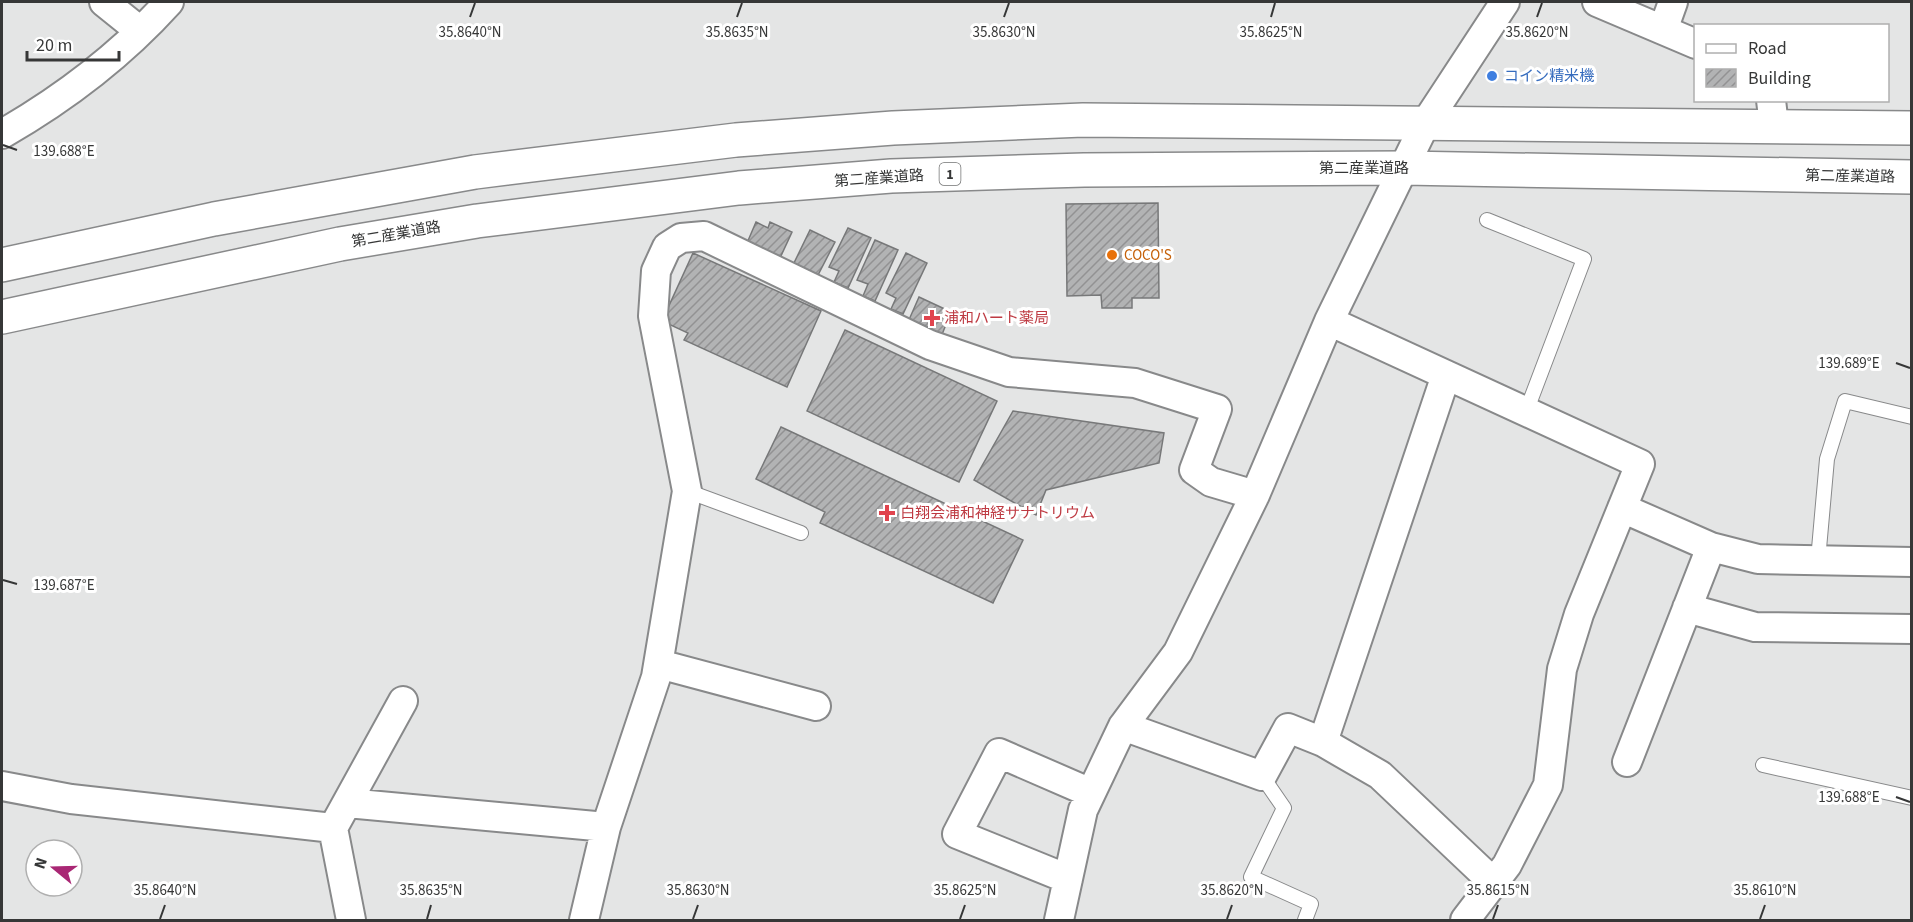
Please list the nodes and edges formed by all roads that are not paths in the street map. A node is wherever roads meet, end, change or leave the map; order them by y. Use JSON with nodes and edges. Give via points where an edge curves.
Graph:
{"nodes":[{"id":1,"x":104,"y":2,"type":"edge"},
{"id":2,"x":169,"y":2,"type":"edge"},
{"id":3,"x":1505,"y":2,"type":"edge"},
{"id":4,"x":1597,"y":2,"type":"edge"},
{"id":5,"x":1673,"y":2,"type":"edge"},
{"id":6,"x":1663,"y":30,"type":"junction"},
{"id":7,"x":140,"y":31,"type":"junction"},
{"id":8,"x":1694,"y":44,"type":"edge"},
{"id":9,"x":1772,"y":113,"type":"edge"},
{"id":10,"x":1425,"y":124,"type":"junction"},
{"id":11,"x":1911,"y":128,"type":"edge"},
{"id":12,"x":2,"y":134,"type":"edge"},
{"id":13,"x":1404,"y":168,"type":"junction"},
{"id":14,"x":1911,"y":177,"type":"edge"},
{"id":15,"x":1487,"y":220,"type":"dead end"},
{"id":16,"x":2,"y":265,"type":"edge"},
{"id":17,"x":2,"y":317,"type":"edge"},
{"id":18,"x":1329,"y":321,"type":"junction"},
{"id":19,"x":1446,"y":375,"type":"junction"},
{"id":20,"x":1526,"y":412,"type":"junction"},
{"id":21,"x":1911,"y":417,"type":"edge"},
{"id":22,"x":687,"y":491,"type":"junction"},
{"id":23,"x":1255,"y":495,"type":"junction"},
{"id":24,"x":1622,"y":508,"type":"junction"},
{"id":25,"x":801,"y":532,"type":"dead end"},
{"id":26,"x":1711,"y":547,"type":"junction"},
{"id":27,"x":1818,"y":560,"type":"junction"},
{"id":28,"x":1911,"y":562,"type":"edge"},
{"id":29,"x":1687,"y":608,"type":"junction"},
{"id":30,"x":1911,"y":629,"type":"edge"},
{"id":31,"x":659,"y":664,"type":"junction"},
{"id":32,"x":403,"y":701,"type":"dead end"},
{"id":33,"x":816,"y":706,"type":"dead end"},
{"id":34,"x":1123,"y":726,"type":"junction"},
{"id":35,"x":1323,"y":742,"type":"junction"},
{"id":36,"x":1627,"y":762,"type":"dead end"},
{"id":37,"x":1763,"y":765,"type":"dead end"},
{"id":38,"x":1262,"y":776,"type":"junction"},
{"id":39,"x":2,"y":786,"type":"edge"},
{"id":40,"x":1091,"y":794,"type":"junction"},
{"id":41,"x":1911,"y":798,"type":"edge"},
{"id":42,"x":347,"y":803,"type":"junction"},
{"id":43,"x":606,"y":827,"type":"junction"},
{"id":44,"x":333,"y":828,"type":"junction"},
{"id":45,"x":1068,"y":879,"type":"junction"},
{"id":46,"x":1494,"y":883,"type":"junction"},
{"id":47,"x":351,"y":921,"type":"edge"},
{"id":48,"x":584,"y":921,"type":"edge"},
{"id":49,"x":1059,"y":921,"type":"edge"},
{"id":50,"x":1305,"y":921,"type":"edge"},
{"id":51,"x":1465,"y":921,"type":"edge"}],
"edges":[{"from":1,"to":7,"type":"street"},
{"from":2,"to":7,"type":"street"},
{"from":3,"to":10,"type":"street"},
{"from":4,"to":6,"type":"street"},
{"from":5,"to":6,"type":"street"},
{"from":6,"to":8,"type":"street"},
{"from":7,"to":12,"type":"street","via":[[82,81]]},
{"from":9,"to":10,"type":"main road"},
{"from":9,"to":11,"type":"main road"},
{"from":10,"to":13,"type":"street"},
{"from":10,"to":16,"type":"main road","via":[[1083,120],[736,140],[463,174],[225,217]]},
{"from":13,"to":14,"type":"main road","name":"第二産業道路","number":"1"},
{"from":13,"to":17,"type":"main road","name":"第二産業道路","number":"1","via":[[1084,170],[891,176],[739,188],[477,221],[339,244]]},
{"from":13,"to":18,"type":"street"},
{"from":15,"to":20,"type":"lane","via":[[1584,259]]},
{"from":18,"to":19,"type":"street"},
{"from":18,"to":23,"type":"street"},
{"from":19,"to":20,"type":"street"},
{"from":19,"to":35,"type":"street"},
{"from":20,"to":24,"type":"street","via":[[1640,464]]},
{"from":21,"to":27,"type":"lane","via":[[1845,401],[1827,459]]},
{"from":22,"to":23,"type":"street","via":[[653,316],[656,271],[667,247],[681,238],[704,236],[930,345],[1009,372],[1135,383],[1217,409],[1194,470],[1211,482]]},
{"from":22,"to":25,"type":"lane"},
{"from":22,"to":31,"type":"street"},
{"from":23,"to":34,"type":"street","via":[[1178,652]]},
{"from":24,"to":26,"type":"street"},
{"from":24,"to":46,"type":"street","via":[[1579,614],[1563,669],[1548,785]]},
{"from":26,"to":27,"type":"street","via":[[1758,559]]},
{"from":26,"to":29,"type":"street"},
{"from":27,"to":28,"type":"street"},
{"from":29,"to":30,"type":"street","via":[[1755,627]]},
{"from":29,"to":36,"type":"street"},
{"from":31,"to":33,"type":"street"},
{"from":31,"to":43,"type":"street"},
{"from":32,"to":42,"type":"street"},
{"from":34,"to":38,"type":"street"},
{"from":34,"to":40,"type":"street"},
{"from":35,"to":38,"type":"street","via":[[1288,728]]},
{"from":35,"to":46,"type":"street","via":[[1380,776]]},
{"from":37,"to":41,"type":"lane"},
{"from":38,"to":50,"type":"lane","via":[[1284,808],[1251,877],[1311,904]]},
{"from":39,"to":44,"type":"street","via":[[71,800]]},
{"from":40,"to":45,"type":"street","via":[[1083,810]]},
{"from":40,"to":45,"type":"street","via":[[999,753],[957,834]]},
{"from":42,"to":43,"type":"street"},
{"from":42,"to":44,"type":"street"},
{"from":43,"to":48,"type":"street"},
{"from":44,"to":47,"type":"street"},
{"from":45,"to":49,"type":"street"},
{"from":46,"to":51,"type":"street"}]}
